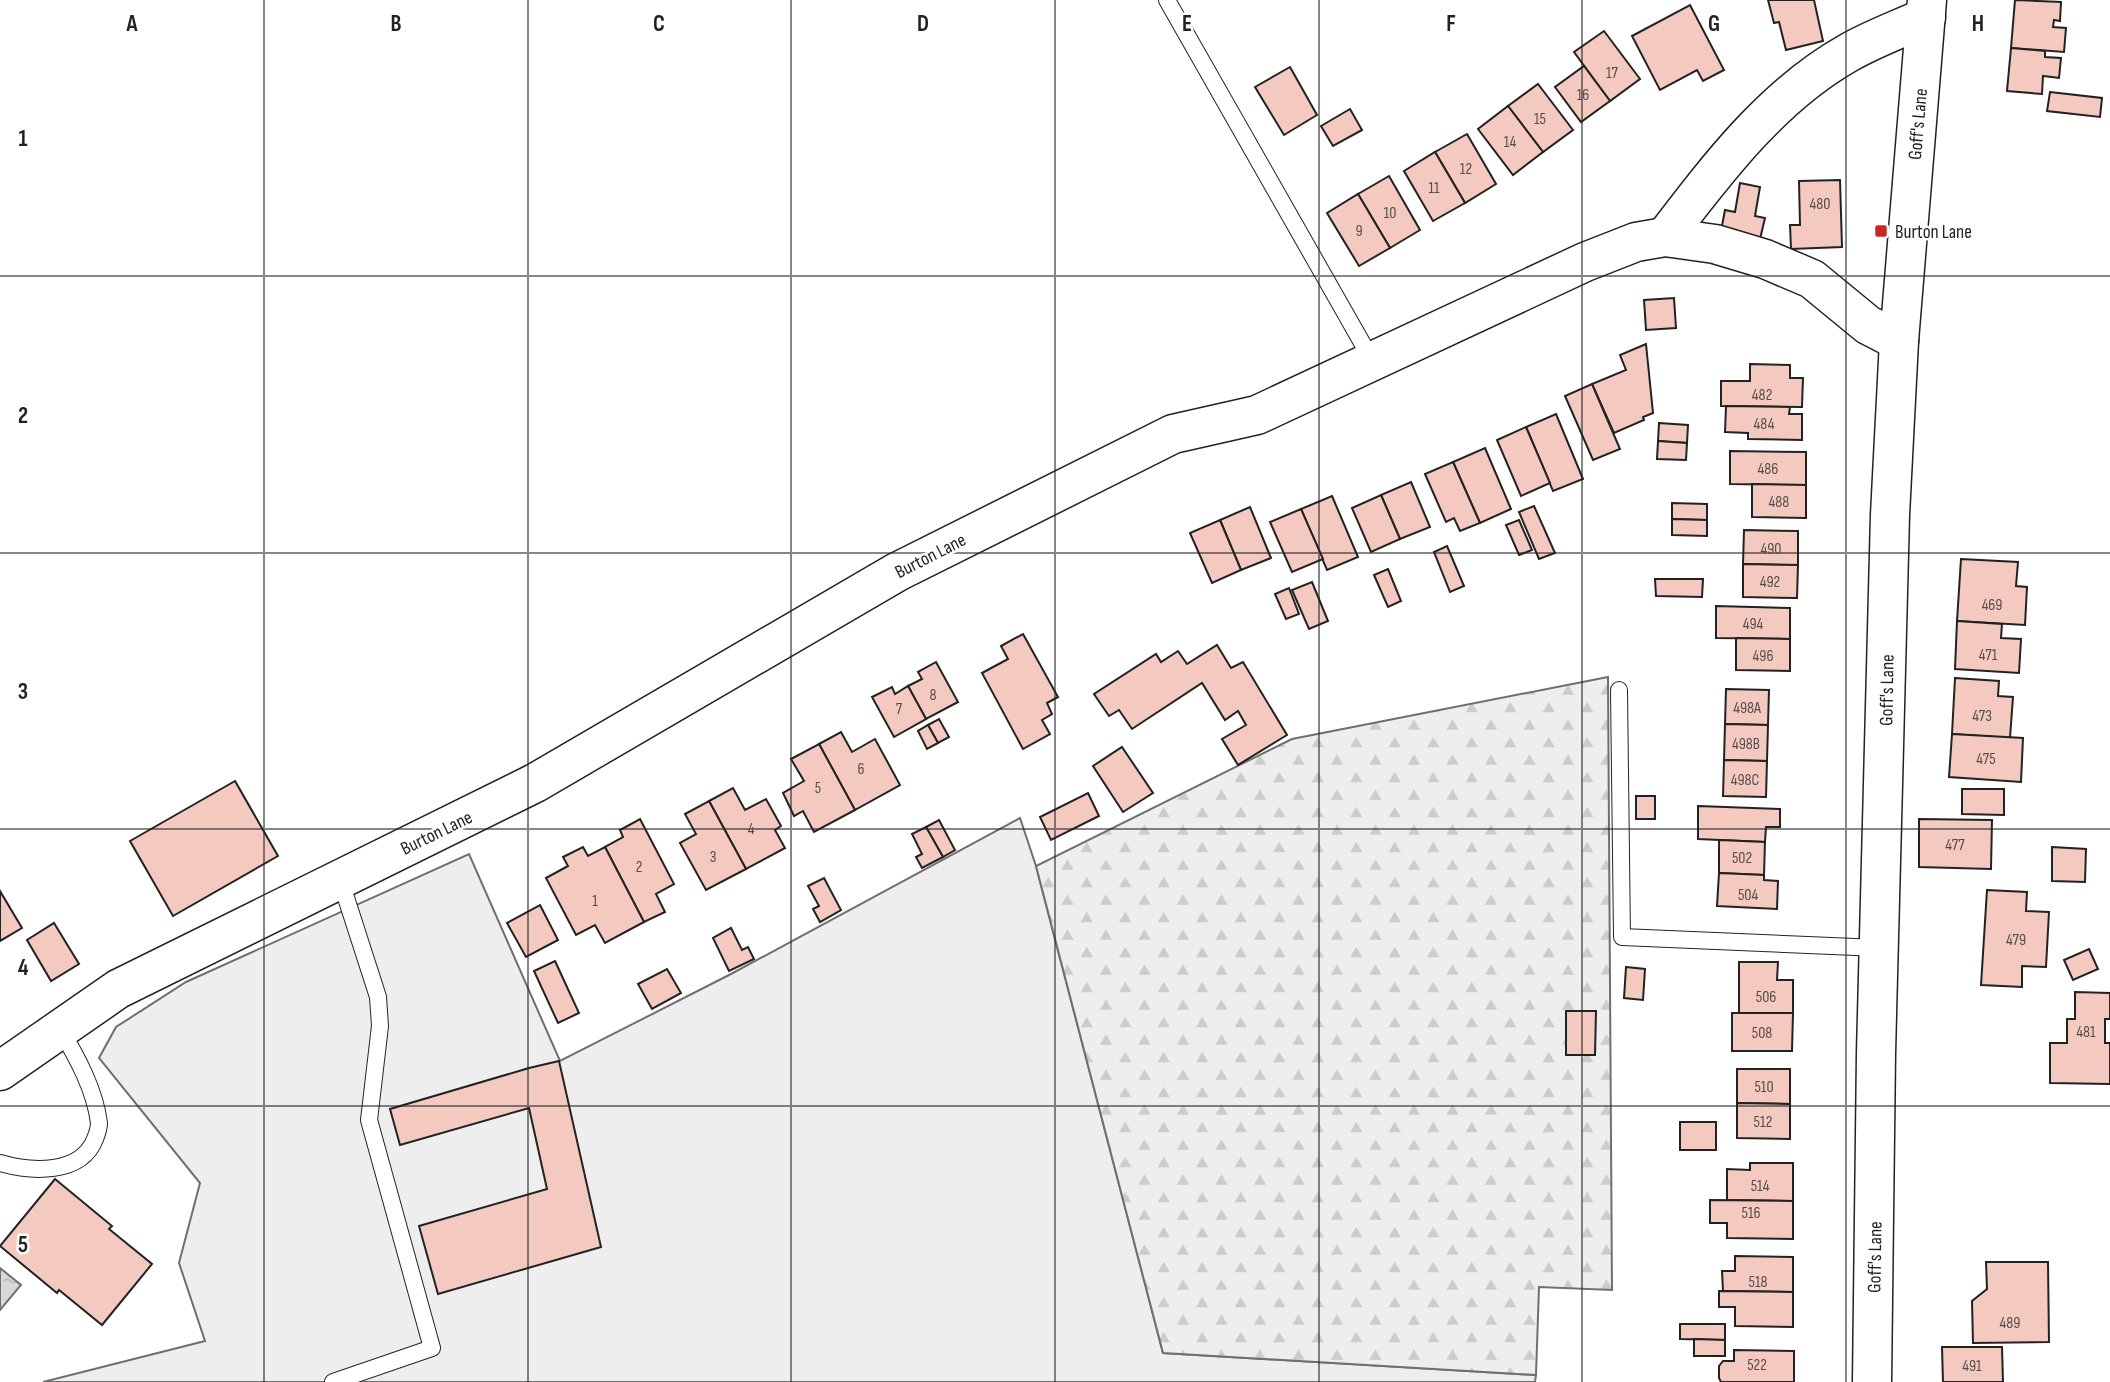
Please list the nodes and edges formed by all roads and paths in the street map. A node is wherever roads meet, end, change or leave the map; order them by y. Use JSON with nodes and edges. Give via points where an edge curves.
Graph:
{"nodes":[{"id":1,"x":1167,"y":0,"type":"edge"},
{"id":2,"x":1926,"y":9,"type":"edge"},
{"id":3,"x":1665,"y":237,"type":"junction"},
{"id":4,"x":1899,"y":341,"type":"junction"},
{"id":5,"x":1373,"y":362,"type":"junction"},
{"id":6,"x":1619,"y":690,"type":"dead end"},
{"id":7,"x":340,"y":879,"type":"junction"},
{"id":8,"x":1879,"y":948,"type":"junction"},
{"id":9,"x":60,"y":1029,"type":"junction"},
{"id":10,"x":0,"y":1071,"type":"edge"},
{"id":11,"x":0,"y":1163,"type":"edge"},
{"id":12,"x":333,"y":1382,"type":"edge"},
{"id":13,"x":1872,"y":1382,"type":"edge"}],
"edges":[{"from":1,"to":5,"type":"lane"},
{"from":2,"to":3,"type":"street","via":[[1806,80],[1774,108]]},
{"from":2,"to":4,"type":"street","name":"Goff's Lane"},
{"from":3,"to":4,"type":"street","name":"Burton Lane","via":[[1715,244],[1812,279],[1868,325]]},
{"from":3,"to":5,"type":"street","name":"Burton Lane","via":[[1636,242],[1585,262]]},
{"from":4,"to":8,"type":"street","name":"Goff's Lane"},
{"from":5,"to":7,"type":"street","name":"Burton Lane","via":[[1257,415],[1172,434],[897,572],[535,783]]},
{"from":6,"to":8,"type":"lane","via":[[1622,937]]},
{"from":7,"to":9,"type":"street","name":"Burton Lane","via":[[118,989]]},
{"from":7,"to":12,"type":"lane","via":[[378,997],[380,1026],[369,1120],[432,1348]]},
{"from":8,"to":13,"type":"street","name":"Goff's Lane"},
{"from":9,"to":10,"type":"street","name":"Burton Lane"},
{"from":9,"to":11,"type":"lane","via":[[78,1058],[100,1126],[92,1148],[74,1163],[47,1169],[23,1170]]}]}
